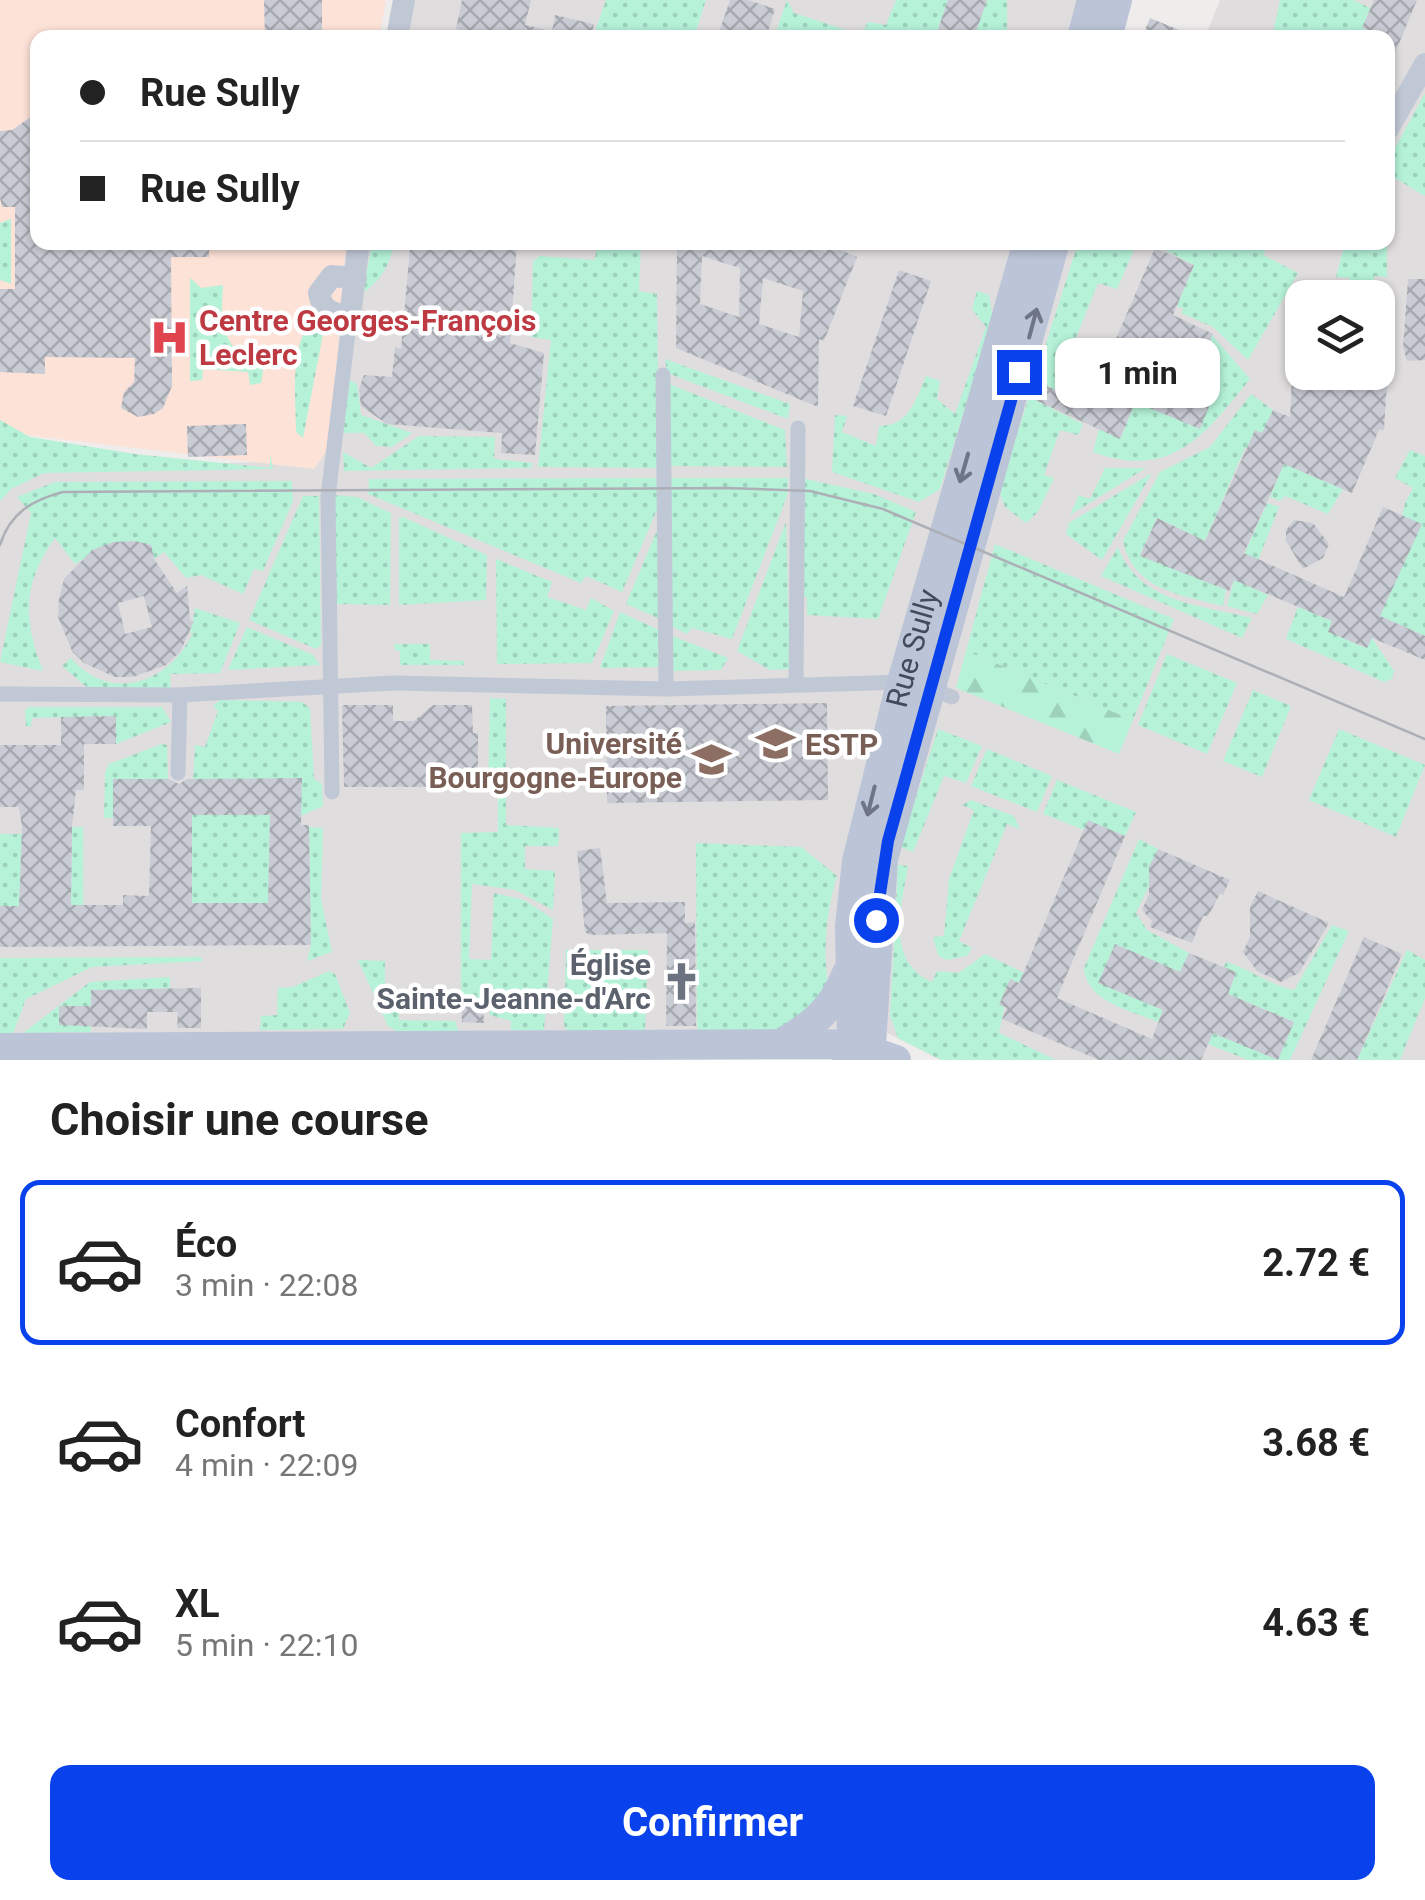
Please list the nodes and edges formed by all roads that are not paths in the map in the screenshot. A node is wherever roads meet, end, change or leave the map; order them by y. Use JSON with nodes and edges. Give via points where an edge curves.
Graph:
{"nodes":[{"id":1,"x":404,"y":0,"type":"edge"},
{"id":2,"x":1092,"y":0,"type":"edge"},
{"id":3,"x":1116,"y":0,"type":"edge"},
{"id":4,"x":398,"y":30,"type":"edge"},
{"id":5,"x":1084,"y":30,"type":"edge"},
{"id":6,"x":1109,"y":30,"type":"edge"},
{"id":7,"x":1425,"y":64,"type":"edge"},
{"id":8,"x":1395,"y":117,"type":"edge"},
{"id":9,"x":359,"y":250,"type":"edge"},
{"id":10,"x":1046,"y":250,"type":"edge"},
{"id":11,"x":356,"y":278,"type":"junction"},
{"id":12,"x":350,"y":316,"type":"junction"},
{"id":13,"x":663,"y":374,"type":"dead end"},
{"id":14,"x":798,"y":428,"type":"dead end"},
{"id":15,"x":328,"y":686,"type":"junction"},
{"id":16,"x":796,"y":686,"type":"junction"},
{"id":17,"x":666,"y":688,"type":"junction"},
{"id":18,"x":928,"y":689,"type":"junction"},
{"id":19,"x":0,"y":694,"type":"edge"},
{"id":20,"x":180,"y":695,"type":"junction"},
{"id":21,"x":178,"y":773,"type":"dead end"},
{"id":22,"x":332,"y":792,"type":"dead end"},
{"id":23,"x":850,"y":965,"type":"junction"},
{"id":24,"x":780,"y":1044,"type":"junction"},
{"id":25,"x":0,"y":1048,"type":"edge"},
{"id":26,"x":864,"y":1055,"type":"edge"},
{"id":27,"x":702,"y":1060,"type":"edge"}],
"edges":[{"from":1,"to":4,"type":"street"},
{"from":2,"to":5,"type":"main road"},
{"from":3,"to":6,"type":"main road"},
{"from":7,"to":8,"type":"street"},
{"from":9,"to":11,"type":"street"},
{"from":10,"to":18,"type":"main road","name":"Rue Sully"},
{"from":11,"to":12,"type":"street"},
{"from":11,"to":12,"type":"street","via":[[332,276],[319,293],[328,312]]},
{"from":12,"to":15,"type":"street","via":[[332,456]]},
{"from":13,"to":17,"type":"street"},
{"from":14,"to":16,"type":"street"},
{"from":15,"to":17,"type":"street"},
{"from":15,"to":20,"type":"street"},
{"from":15,"to":22,"type":"street"},
{"from":16,"to":17,"type":"street"},
{"from":16,"to":18,"type":"street"},
{"from":18,"to":23,"type":"main road","name":"Rue Sully","one_way":true,"via":[[857,861]]},
{"from":18,"to":26,"type":"main road","name":"Rue Sully","via":[[884,859]]},
{"from":19,"to":20,"type":"street"},
{"from":20,"to":21,"type":"street"},
{"from":23,"to":24,"type":"main road","via":[[821,1018]]},
{"from":23,"to":26,"type":"main road","name":"Rue Sully"},
{"from":24,"to":25,"type":"main road"},
{"from":24,"to":26,"type":"main road"},
{"from":26,"to":27,"type":"main road"}]}
